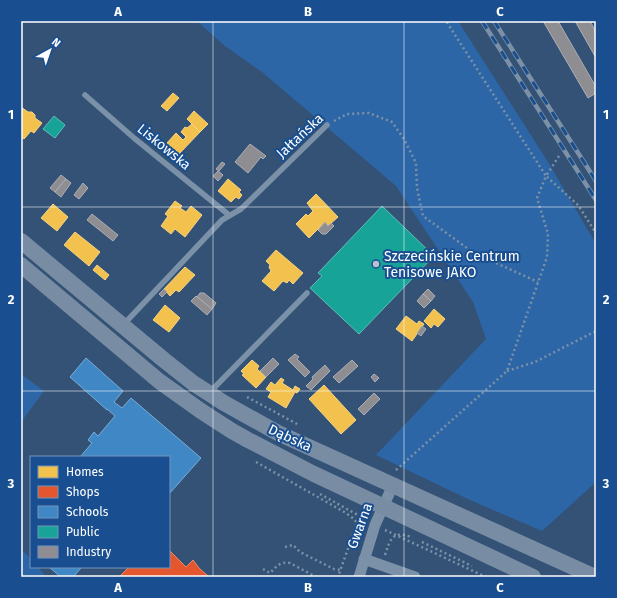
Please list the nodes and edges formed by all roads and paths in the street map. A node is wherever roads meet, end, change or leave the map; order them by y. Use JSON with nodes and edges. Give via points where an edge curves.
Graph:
{"nodes":[{"id":1,"x":446,"y":21,"type":"edge"},
{"id":2,"x":85,"y":95,"type":"dead end"},
{"id":3,"x":327,"y":125,"type":"joint"},
{"id":4,"x":559,"y":156,"type":"dead end"},
{"id":5,"x":546,"y":176,"type":"junction"},
{"id":6,"x":229,"y":215,"type":"junction"},
{"id":7,"x":596,"y":233,"type":"edge"},
{"id":8,"x":21,"y":240,"type":"edge"},
{"id":9,"x":21,"y":265,"type":"edge"},
{"id":10,"x":538,"y":282,"type":"junction"},
{"id":11,"x":307,"y":293,"type":"dead end"},
{"id":12,"x":122,"y":326,"type":"junction"},
{"id":13,"x":596,"y":331,"type":"edge"},
{"id":14,"x":507,"y":371,"type":"junction"},
{"id":15,"x":208,"y":393,"type":"junction"},
{"id":16,"x":242,"y":395,"type":"dead end"},
{"id":17,"x":300,"y":426,"type":"dead end"},
{"id":18,"x":398,"y":479,"type":"junction"},
{"id":19,"x":382,"y":506,"type":"junction"},
{"id":20,"x":356,"y":526,"type":"dead end"},
{"id":21,"x":383,"y":529,"type":"dead end"},
{"id":22,"x":396,"y":535,"type":"junction"},
{"id":23,"x":414,"y":538,"type":"dead end"},
{"id":24,"x":419,"y":541,"type":"dead end"},
{"id":25,"x":285,"y":547,"type":"dead end"},
{"id":26,"x":364,"y":559,"type":"junction"},
{"id":27,"x":383,"y":561,"type":"dead end"},
{"id":28,"x":263,"y":569,"type":"dead end"},
{"id":29,"x":478,"y":569,"type":"dead end"},
{"id":30,"x":341,"y":570,"type":"junction"},
{"id":31,"x":339,"y":574,"type":"dead end"},
{"id":32,"x":316,"y":577,"type":"edge"},
{"id":33,"x":358,"y":577,"type":"edge"},
{"id":34,"x":415,"y":577,"type":"edge"},
{"id":35,"x":486,"y":577,"type":"edge"},
{"id":36,"x":533,"y":577,"type":"edge"},
{"id":37,"x":595,"y":577,"type":"edge"}],
"edges":[{"from":1,"to":5,"type":"path"},
{"from":2,"to":6,"type":"lane","name":"Liskowska"},
{"from":3,"to":6,"type":"lane","name":"Jałtańska","via":[[241,209]]},
{"from":3,"to":10,"type":"path","name":"Jałtańska","via":[[347,114],[362,113],[369,113],[392,122],[416,162],[416,188],[423,216],[474,252]]},
{"from":4,"to":5,"type":"path"},
{"from":5,"to":7,"type":"path","via":[[578,206]]},
{"from":5,"to":10,"type":"path","via":[[537,198],[548,234],[547,257]]},
{"from":6,"to":12,"type":"lane","name":"Jałtańska"},
{"from":8,"to":12,"type":"street","name":"Dąbska"},
{"from":9,"to":19,"type":"street","name":"Dąbska","via":[[154,377],[206,414],[282,458]]},
{"from":10,"to":14,"type":"path"},
{"from":11,"to":15,"type":"lane"},
{"from":12,"to":15,"type":"street","name":"Dąbska"},
{"from":13,"to":14,"type":"path","via":[[535,362]]},
{"from":14,"to":18,"type":"path","via":[[396,470]]},
{"from":15,"to":18,"type":"street","name":"Dąbska","via":[[278,433]]},
{"from":16,"to":17,"type":"path"},
{"from":18,"to":19,"type":"street","name":"Gwarna"},
{"from":18,"to":37,"type":"street","name":"Dąbska"},
{"from":19,"to":26,"type":"street","name":"Gwarna"},
{"from":19,"to":36,"type":"street","name":"Dąbska"},
{"from":20,"to":30,"type":"path"},
{"from":21,"to":22,"type":"path"},
{"from":22,"to":23,"type":"path"},
{"from":22,"to":27,"type":"path","via":[[390,539]]},
{"from":22,"to":35,"type":"path"},
{"from":24,"to":29,"type":"path"},
{"from":25,"to":30,"type":"path","via":[[293,545],[300,552],[334,570]]},
{"from":26,"to":33,"type":"street","name":"Gwarna"},
{"from":26,"to":34,"type":"street"},
{"from":28,"to":32,"type":"path","via":[[270,573],[285,562]]},
{"from":30,"to":31,"type":"path"}]}
